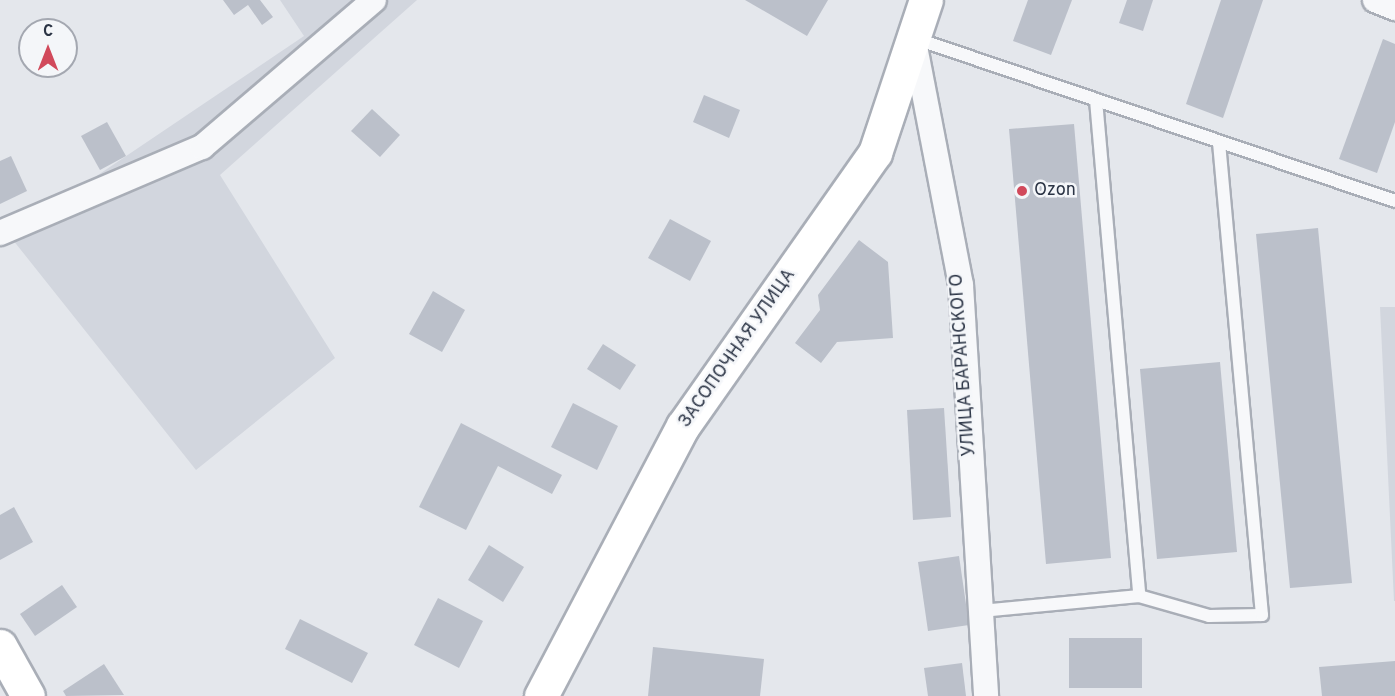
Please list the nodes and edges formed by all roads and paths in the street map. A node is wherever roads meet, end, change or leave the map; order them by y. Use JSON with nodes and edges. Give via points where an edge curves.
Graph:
{"nodes":[{"id":1,"x":374,"y":0,"type":"edge"},
{"id":2,"x":926,"y":0,"type":"edge"},
{"id":3,"x":1375,"y":0,"type":"edge"},
{"id":4,"x":1395,"y":8,"type":"edge"},
{"id":5,"x":913,"y":37,"type":"junction"},
{"id":6,"x":1096,"y":100,"type":"junction"},
{"id":7,"x":1219,"y":142,"type":"junction"},
{"id":8,"x":1395,"y":201,"type":"edge"},
{"id":9,"x":0,"y":233,"type":"edge"},
{"id":10,"x":1139,"y":596,"type":"junction"},
{"id":11,"x":981,"y":611,"type":"junction"},
{"id":12,"x":0,"y":646,"type":"edge"},
{"id":13,"x":28,"y":696,"type":"edge"},
{"id":14,"x":541,"y":696,"type":"edge"},
{"id":15,"x":986,"y":696,"type":"edge"}],
"edges":[{"from":1,"to":9,"type":"street","via":[[202,147]]},
{"from":2,"to":5,"type":"street","name":"ЗАСОПОЧНАЯ УЛИЦА"},
{"from":3,"to":4,"type":"street"},
{"from":5,"to":6,"type":"lane"},
{"from":5,"to":11,"type":"street","name":"УЛИЦА БАРАНСКОГО","via":[[961,285]]},
{"from":5,"to":14,"type":"street","name":"ЗАСОПОЧНАЯ УЛИЦА","via":[[875,153],[683,426]]},
{"from":6,"to":7,"type":"lane"},
{"from":6,"to":10,"type":"lane"},
{"from":7,"to":8,"type":"lane"},
{"from":7,"to":10,"type":"lane","via":[[1262,615],[1209,616]]},
{"from":10,"to":11,"type":"lane"},
{"from":11,"to":15,"type":"street","name":"УЛИЦА БАРАНСКОГО"},
{"from":12,"to":13,"type":"street"}]}
